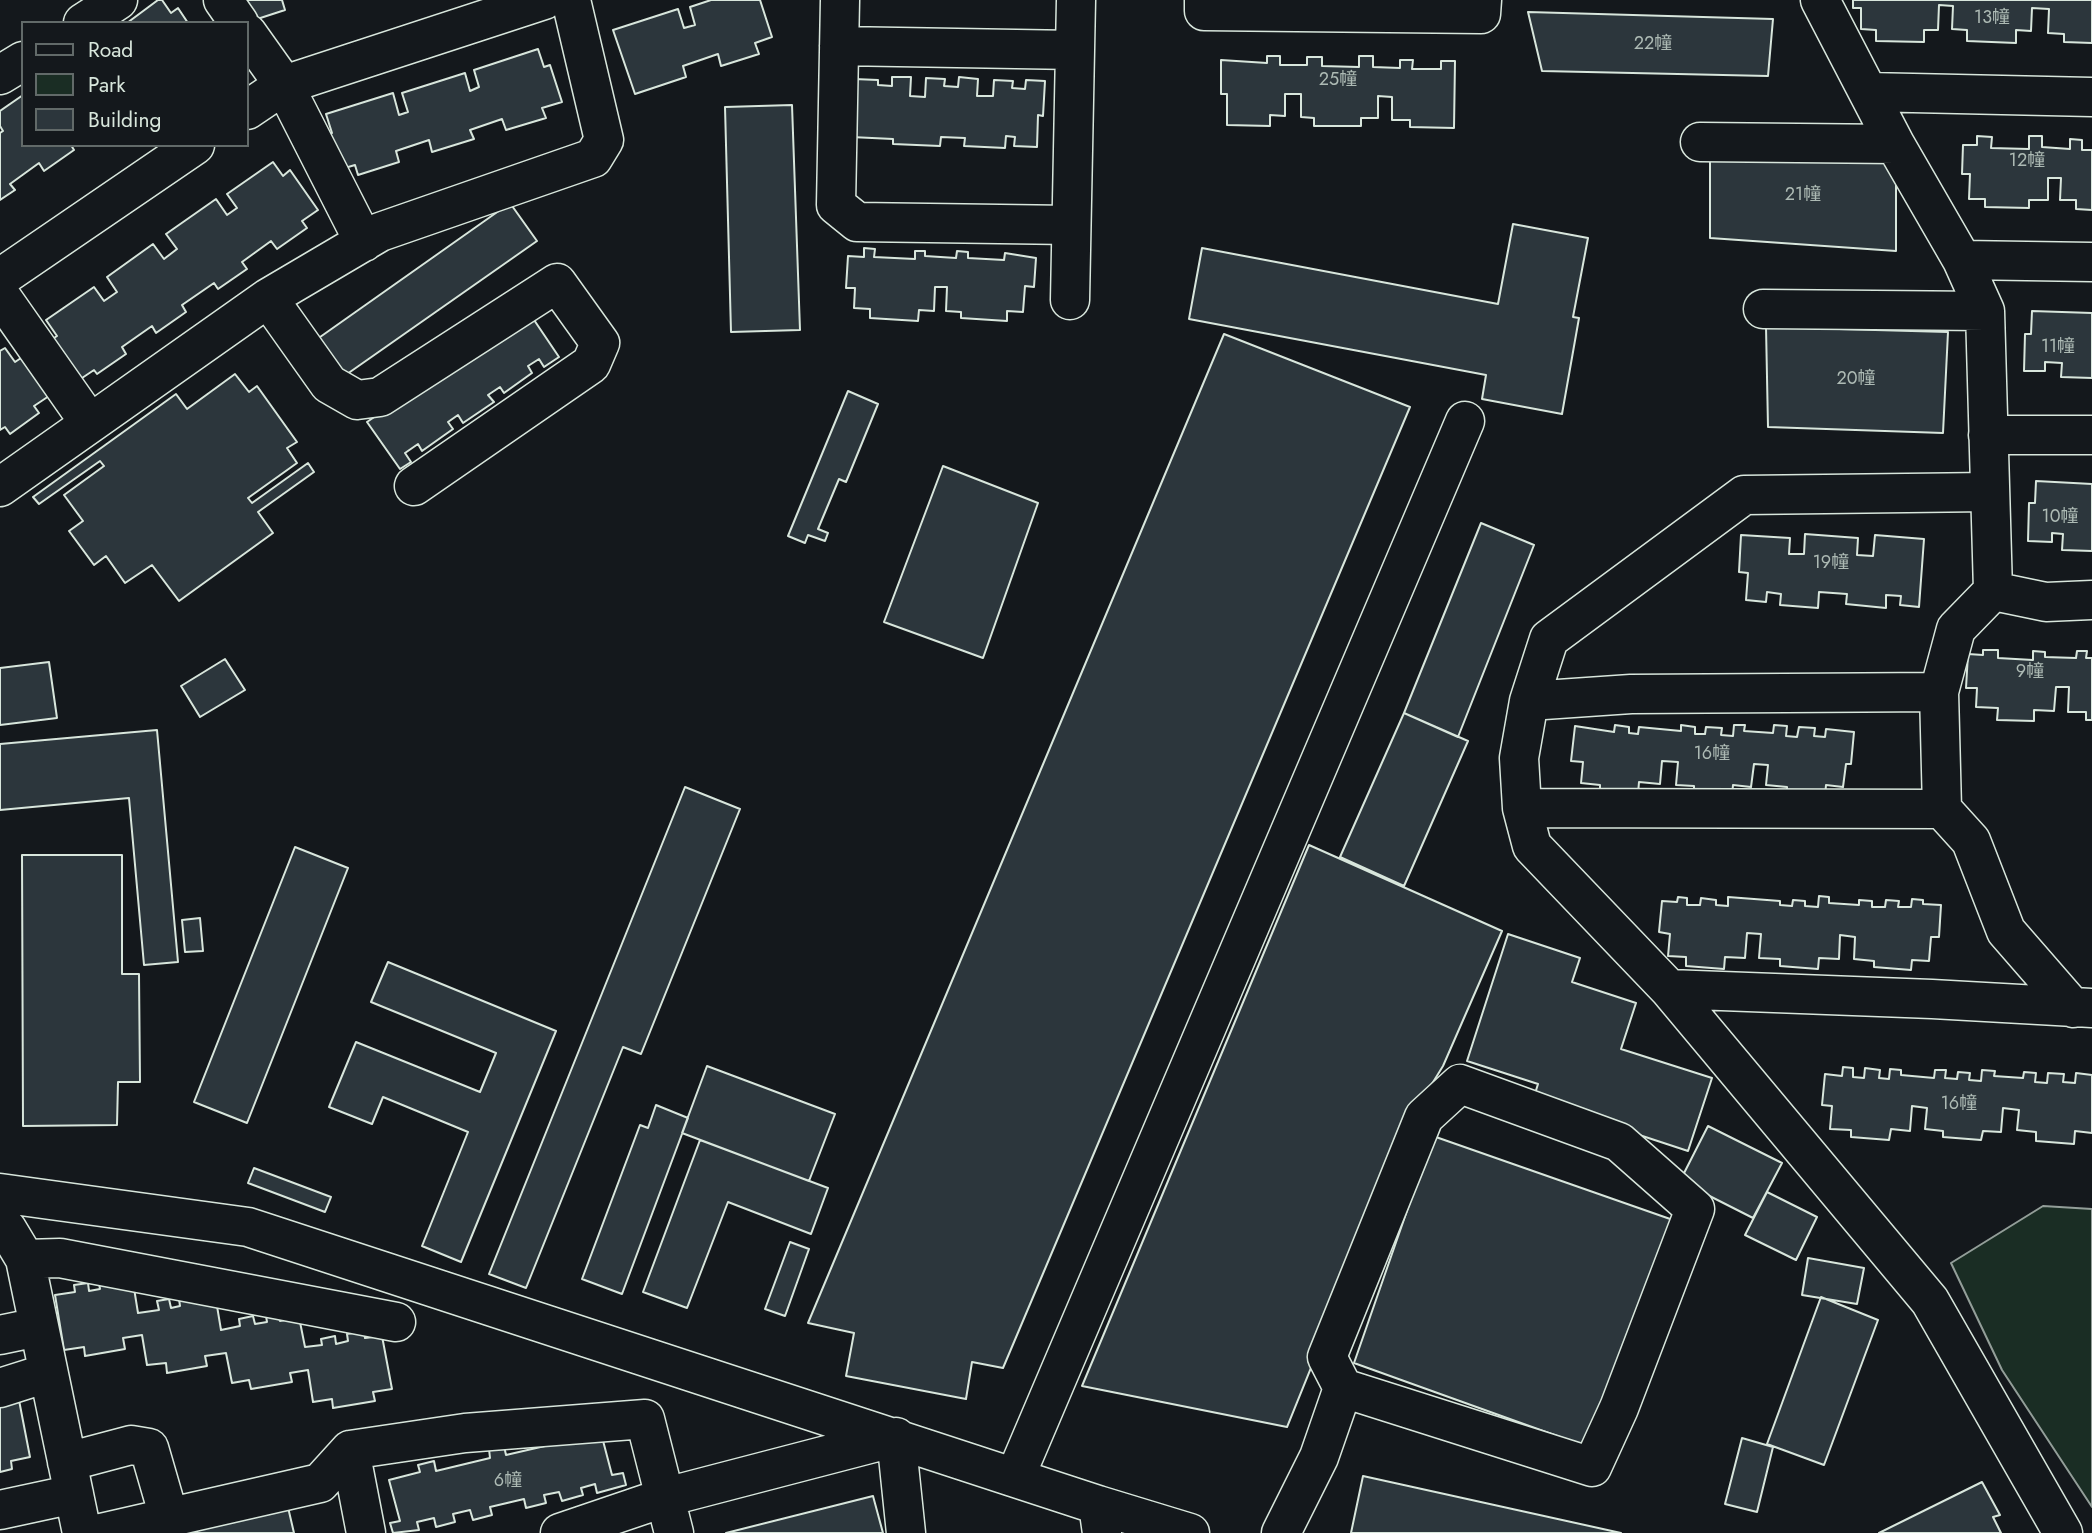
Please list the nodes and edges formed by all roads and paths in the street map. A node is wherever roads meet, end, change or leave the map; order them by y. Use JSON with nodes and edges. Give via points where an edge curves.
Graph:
{"nodes":[{"id":1,"x":118,"y":0,"type":"edge"},
{"id":2,"x":223,"y":0,"type":"edge"},
{"id":3,"x":544,"y":0,"type":"edge"},
{"id":4,"x":571,"y":0,"type":"edge"},
{"id":5,"x":840,"y":0,"type":"edge"},
{"id":6,"x":1076,"y":0,"type":"edge"},
{"id":7,"x":1204,"y":0,"type":"edge"},
{"id":8,"x":1482,"y":0,"type":"edge"},
{"id":9,"x":1820,"y":0,"type":"edge"},
{"id":10,"x":86,"y":21,"type":"edge"},
{"id":11,"x":238,"y":21,"type":"edge"},
{"id":12,"x":248,"y":34,"type":"edge"},
{"id":13,"x":839,"y":46,"type":"junction"},
{"id":14,"x":1075,"y":50,"type":"junction"},
{"id":15,"x":21,"y":62,"type":"edge"},
{"id":16,"x":0,"y":75,"type":"edge"},
{"id":17,"x":284,"y":85,"type":"junction"},
{"id":18,"x":1868,"y":92,"type":"junction"},
{"id":19,"x":2092,"y":97,"type":"edge"},
{"id":20,"x":248,"y":109,"type":"edge"},
{"id":21,"x":1700,"y":142,"type":"dead end"},
{"id":22,"x":1895,"y":144,"type":"junction"},
{"id":23,"x":192,"y":147,"type":"edge"},
{"id":24,"x":1071,"y":225,"type":"junction"},
{"id":25,"x":364,"y":242,"type":"junction"},
{"id":26,"x":1962,"y":260,"type":"junction"},
{"id":27,"x":2092,"y":262,"type":"edge"},
{"id":28,"x":0,"y":278,"type":"edge"},
{"id":29,"x":0,"y":295,"type":"edge"},
{"id":30,"x":268,"y":298,"type":"junction"},
{"id":31,"x":1070,"y":300,"type":"dead end"},
{"id":32,"x":1763,"y":309,"type":"dead end"},
{"id":33,"x":1985,"y":311,"type":"junction"},
{"id":34,"x":1465,"y":421,"type":"dead end"},
{"id":35,"x":89,"y":422,"type":"junction"},
{"id":36,"x":1988,"y":435,"type":"junction"},
{"id":37,"x":2092,"y":435,"type":"edge"},
{"id":38,"x":414,"y":486,"type":"dead end"},
{"id":39,"x":0,"y":487,"type":"edge"},
{"id":40,"x":1988,"y":492,"type":"junction"},
{"id":41,"x":1993,"y":592,"type":"junction"},
{"id":42,"x":2092,"y":600,"type":"edge"},
{"id":43,"x":1939,"y":692,"type":"junction"},
{"id":44,"x":1529,"y":701,"type":"junction"},
{"id":45,"x":1522,"y":808,"type":"junction"},
{"id":46,"x":1942,"y":809,"type":"junction"},
{"id":47,"x":1669,"y":989,"type":"junction"},
{"id":48,"x":2082,"y":1008,"type":"edge"},
{"id":49,"x":0,"y":1193,"type":"edge"},
{"id":50,"x":0,"y":1224,"type":"edge"},
{"id":51,"x":25,"y":1259,"type":"junction"},
{"id":52,"x":396,"y":1322,"type":"dead end"},
{"id":53,"x":38,"y":1327,"type":"junction"},
{"id":54,"x":0,"y":1335,"type":"edge"},
{"id":55,"x":47,"y":1373,"type":"junction"},
{"id":56,"x":0,"y":1388,"type":"edge"},
{"id":57,"x":1343,"y":1388,"type":"junction"},
{"id":58,"x":896,"y":1437,"type":"junction"},
{"id":59,"x":350,"y":1450,"type":"junction"},
{"id":60,"x":1015,"y":1477,"type":"junction"},
{"id":61,"x":71,"y":1478,"type":"junction"},
{"id":62,"x":666,"y":1497,"type":"junction"},
{"id":63,"x":0,"y":1510,"type":"edge"},
{"id":64,"x":169,"y":1517,"type":"junction"},
{"id":65,"x":1100,"y":1519,"type":"edge"},
{"id":66,"x":82,"y":1533,"type":"edge"},
{"id":67,"x":102,"y":1533,"type":"edge"},
{"id":68,"x":366,"y":1533,"type":"edge"},
{"id":69,"x":560,"y":1533,"type":"edge"},
{"id":70,"x":674,"y":1533,"type":"edge"},
{"id":71,"x":906,"y":1533,"type":"edge"},
{"id":72,"x":1190,"y":1533,"type":"edge"},
{"id":73,"x":1281,"y":1533,"type":"edge"},
{"id":74,"x":2063,"y":1533,"type":"edge"}],
"edges":[{"from":1,"to":10,"type":"street"},
{"from":2,"to":11,"type":"street"},
{"from":3,"to":17,"type":"street"},
{"from":4,"to":25,"type":"street","via":[[604,140],[593,158],[380,232]]},
{"from":5,"to":13,"type":"street"},
{"from":6,"to":14,"type":"street"},
{"from":7,"to":8,"type":"street","via":[[1204,12],[1481,14]]},
{"from":9,"to":18,"type":"street"},
{"from":12,"to":17,"type":"street"},
{"from":13,"to":14,"type":"street"},
{"from":13,"to":24,"type":"street","via":[[836,205],[857,222]]},
{"from":14,"to":24,"type":"street"},
{"from":15,"to":16,"type":"street"},
{"from":17,"to":20,"type":"street"},
{"from":17,"to":25,"type":"street"},
{"from":18,"to":19,"type":"street"},
{"from":18,"to":22,"type":"street"},
{"from":21,"to":22,"type":"street"},
{"from":22,"to":26,"type":"street"},
{"from":23,"to":28,"type":"street"},
{"from":24,"to":31,"type":"street"},
{"from":25,"to":30,"type":"street"},
{"from":26,"to":27,"type":"street"},
{"from":26,"to":33,"type":"street"},
{"from":29,"to":35,"type":"street"},
{"from":30,"to":35,"type":"street"},
{"from":30,"to":38,"type":"street","via":[[329,384],[357,400],[380,397],[557,283],[600,343],[591,364]]},
{"from":32,"to":33,"type":"street"},
{"from":33,"to":36,"type":"street"},
{"from":34,"to":60,"type":"street"},
{"from":35,"to":39,"type":"street"},
{"from":36,"to":37,"type":"street"},
{"from":36,"to":40,"type":"street"},
{"from":40,"to":41,"type":"street"},
{"from":40,"to":44,"type":"street","via":[[1744,495],[1549,639]]},
{"from":41,"to":42,"type":"street","via":[[2046,602]]},
{"from":41,"to":43,"type":"street","via":[[1956,629]]},
{"from":43,"to":44,"type":"street","via":[[1631,694]]},
{"from":43,"to":46,"type":"street"},
{"from":44,"to":45,"type":"street","via":[[1519,758]]},
{"from":45,"to":46,"type":"street"},
{"from":45,"to":47,"type":"street","via":[[1532,846]]},
{"from":46,"to":48,"type":"street","via":[[1971,841],[2006,931]]},
{"from":47,"to":48,"type":"street"},
{"from":47,"to":74,"type":"street","via":[[1930,1301]]},
{"from":49,"to":58,"type":"street","via":[[248,1227]]},
{"from":50,"to":51,"type":"street"},
{"from":51,"to":52,"type":"street","via":[[60,1258]]},
{"from":51,"to":53,"type":"street"},
{"from":53,"to":54,"type":"street"},
{"from":53,"to":55,"type":"street"},
{"from":55,"to":56,"type":"street"},
{"from":55,"to":61,"type":"street"},
{"from":57,"to":57,"type":"street","via":[[1592,1467],[1695,1209],[1619,1142],[1460,1084],[1424,1117],[1327,1357]]},
{"from":57,"to":73,"type":"street","via":[[1319,1457]]},
{"from":58,"to":60,"type":"street"},
{"from":58,"to":62,"type":"street"},
{"from":58,"to":71,"type":"street"},
{"from":59,"to":62,"type":"street","via":[[465,1433],[645,1419]]},
{"from":59,"to":64,"type":"street","via":[[320,1483]]},
{"from":59,"to":68,"type":"street"},
{"from":60,"to":65,"type":"street"},
{"from":61,"to":63,"type":"street"},
{"from":61,"to":64,"type":"street","via":[[131,1445],[149,1448]]},
{"from":61,"to":66,"type":"street"},
{"from":62,"to":69,"type":"street"},
{"from":62,"to":70,"type":"street"},
{"from":64,"to":67,"type":"street"},
{"from":65,"to":72,"type":"street"}]}
